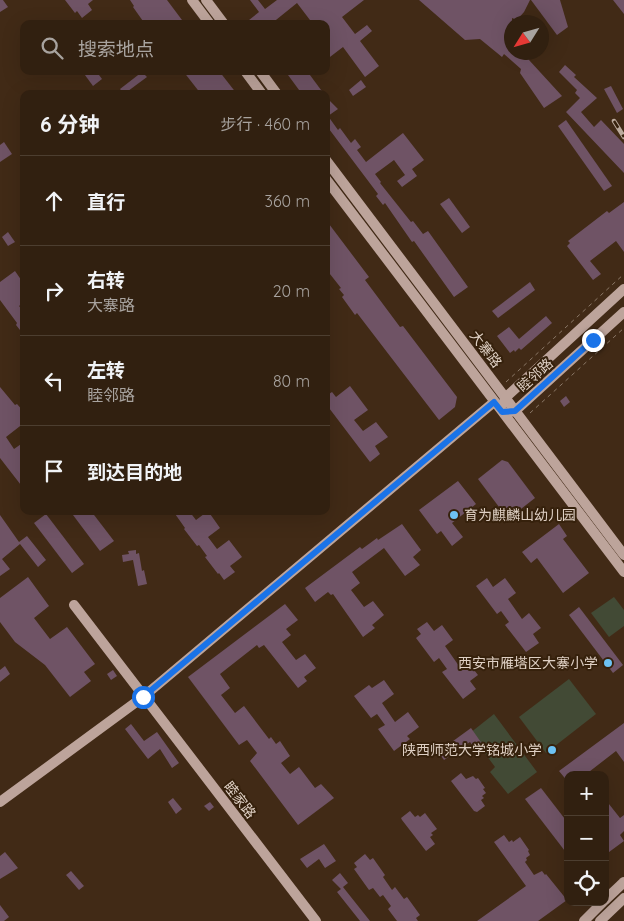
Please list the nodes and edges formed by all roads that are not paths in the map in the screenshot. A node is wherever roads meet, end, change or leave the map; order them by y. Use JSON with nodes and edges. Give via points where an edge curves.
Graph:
{"nodes":[{"id":1,"x":192,"y":0,"type":"edge"},
{"id":2,"x":206,"y":0,"type":"edge"},
{"id":3,"x":207,"y":20,"type":"edge"},
{"id":4,"x":221,"y":20,"type":"edge"},
{"id":5,"x":248,"y":75,"type":"edge"},
{"id":6,"x":263,"y":75,"type":"edge"},
{"id":7,"x":259,"y":90,"type":"edge"},
{"id":8,"x":274,"y":90,"type":"edge"},
{"id":9,"x":330,"y":165,"type":"edge"},
{"id":10,"x":330,"y":184,"type":"edge"},
{"id":11,"x":624,"y":289,"type":"edge"},
{"id":12,"x":624,"y":312,"type":"edge"},
{"id":13,"x":502,"y":393,"type":"junction"},
{"id":14,"x":494,"y":402,"type":"junction"},
{"id":15,"x":515,"y":411,"type":"junction"},
{"id":16,"x":502,"y":412,"type":"junction"},
{"id":17,"x":624,"y":555,"type":"edge"},
{"id":18,"x":624,"y":572,"type":"edge"},
{"id":19,"x":74,"y":605,"type":"dead end"},
{"id":20,"x":143,"y":697,"type":"junction"},
{"id":21,"x":0,"y":802,"type":"edge"},
{"id":22,"x":624,"y":882,"type":"edge"},
{"id":23,"x":609,"y":896,"type":"edge"},
{"id":24,"x":624,"y":898,"type":"edge"},
{"id":25,"x":599,"y":906,"type":"edge"},
{"id":26,"x":316,"y":921,"type":"edge"},
{"id":27,"x":584,"y":921,"type":"edge"},
{"id":28,"x":600,"y":921,"type":"edge"}],
"edges":[{"from":1,"to":3,"type":"street"},
{"from":2,"to":4,"type":"street"},
{"from":5,"to":7,"type":"street"},
{"from":6,"to":8,"type":"street"},
{"from":9,"to":13,"type":"street","name":"大寨路"},
{"from":10,"to":14,"type":"street","name":"大寨路"},
{"from":11,"to":13,"type":"street","name":"睦邻路"},
{"from":12,"to":15,"type":"street","name":"睦邻路"},
{"from":13,"to":15,"type":"street","name":"大寨路"},
{"from":13,"to":16,"type":"street","name":"睦邻路"},
{"from":14,"to":16,"type":"street","name":"大寨路"},
{"from":14,"to":20,"type":"street"},
{"from":15,"to":16,"type":"street","name":"睦邻路"},
{"from":15,"to":17,"type":"street","name":"大寨路"},
{"from":16,"to":18,"type":"street","name":"大寨路"},
{"from":19,"to":20,"type":"street","name":"睦家路"},
{"from":20,"to":21,"type":"street"},
{"from":20,"to":26,"type":"street","name":"睦家路"},
{"from":22,"to":23,"type":"street"},
{"from":24,"to":28,"type":"street"},
{"from":25,"to":27,"type":"street"}]}
